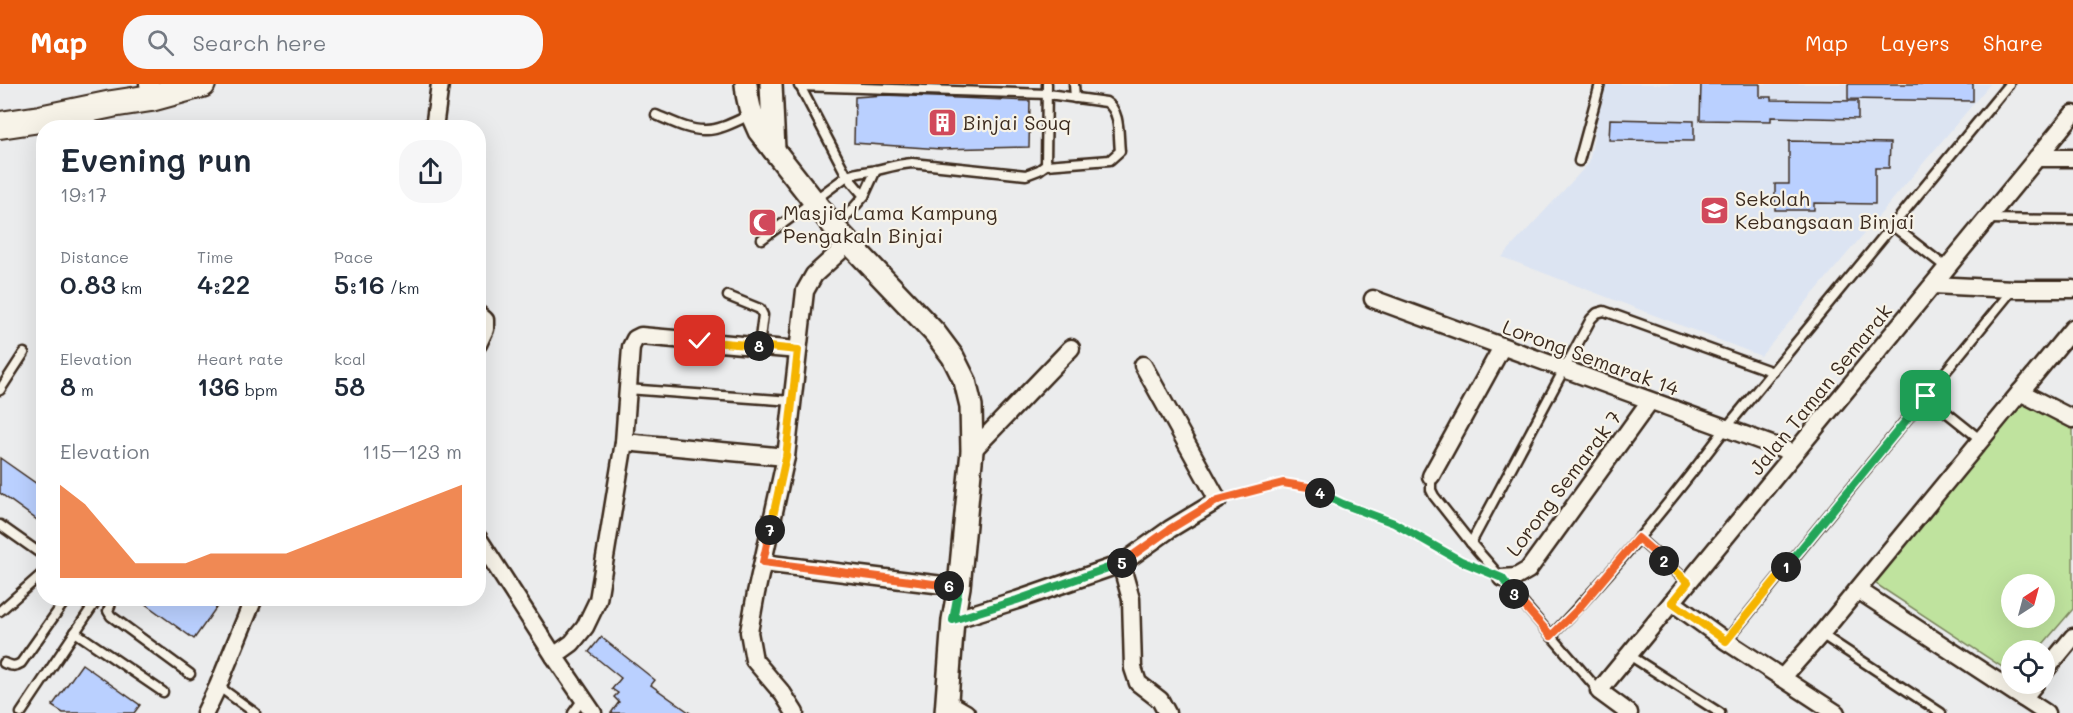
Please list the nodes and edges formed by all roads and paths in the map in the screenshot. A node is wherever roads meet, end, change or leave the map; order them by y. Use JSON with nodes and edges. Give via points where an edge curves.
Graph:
{"nodes":[{"id":1,"x":149,"y":84,"type":"edge"},
{"id":2,"x":202,"y":84,"type":"edge"},
{"id":3,"x":440,"y":84,"type":"edge"},
{"id":4,"x":771,"y":84,"type":"edge"},
{"id":5,"x":1047,"y":84,"type":"edge"},
{"id":6,"x":1074,"y":84,"type":"edge"},
{"id":7,"x":1600,"y":84,"type":"edge"},
{"id":8,"x":2009,"y":84,"type":"edge"},
{"id":9,"x":799,"y":85,"type":"edge"},
{"id":10,"x":1048,"y":94,"type":"junction"},
{"id":11,"x":745,"y":95,"type":"edge"},
{"id":12,"x":1075,"y":98,"type":"junction"},
{"id":13,"x":112,"y":104,"type":"junction"},
{"id":14,"x":2073,"y":114,"type":"edge"},
{"id":15,"x":656,"y":115,"type":"dead end"},
{"id":16,"x":81,"y":119,"type":"edge"},
{"id":17,"x":435,"y":120,"type":"edge"},
{"id":18,"x":36,"y":122,"type":"edge"},
{"id":19,"x":0,"y":125,"type":"edge"},
{"id":20,"x":774,"y":150,"type":"junction"},
{"id":21,"x":2037,"y":158,"type":"junction"},
{"id":22,"x":2073,"y":158,"type":"edge"},
{"id":23,"x":1579,"y":162,"type":"dead end"},
{"id":24,"x":1046,"y":165,"type":"junction"},
{"id":25,"x":876,"y":170,"type":"junction"},
{"id":26,"x":847,"y":176,"type":"junction"},
{"id":27,"x":864,"y":196,"type":"junction"},
{"id":28,"x":813,"y":202,"type":"junction"},
{"id":29,"x":1987,"y":219,"type":"junction"},
{"id":30,"x":2073,"y":220,"type":"edge"},
{"id":31,"x":1893,"y":226,"type":"junction"},
{"id":32,"x":842,"y":235,"type":"junction"},
{"id":33,"x":762,"y":239,"type":"dead end"},
{"id":34,"x":1947,"y":268,"type":"junction"},
{"id":35,"x":1933,"y":285,"type":"junction"},
{"id":36,"x":2013,"y":289,"type":"junction"},
{"id":37,"x":2073,"y":289,"type":"edge"},
{"id":38,"x":728,"y":296,"type":"dead end"},
{"id":39,"x":1373,"y":299,"type":"dead end"},
{"id":40,"x":2070,"y":337,"type":"edge"},
{"id":41,"x":759,"y":346,"type":"junction"},
{"id":42,"x":1502,"y":346,"type":"junction"},
{"id":43,"x":1071,"y":348,"type":"dead end"},
{"id":44,"x":798,"y":350,"type":"junction"},
{"id":45,"x":24,"y":353,"type":"dead end"},
{"id":46,"x":1143,"y":365,"type":"dead end"},
{"id":47,"x":1565,"y":369,"type":"junction"},
{"id":48,"x":1773,"y":372,"type":"junction"},
{"id":49,"x":627,"y":389,"type":"junction"},
{"id":50,"x":0,"y":390,"type":"edge"},
{"id":51,"x":2020,"y":392,"type":"junction"},
{"id":52,"x":1926,"y":396,"type":"junction"},
{"id":53,"x":792,"y":400,"type":"junction"},
{"id":54,"x":1650,"y":400,"type":"junction"},
{"id":55,"x":2073,"y":418,"type":"edge"},
{"id":56,"x":1726,"y":428,"type":"junction"},
{"id":57,"x":1982,"y":440,"type":"junction"},
{"id":58,"x":624,"y":442,"type":"junction"},
{"id":59,"x":972,"y":451,"type":"junction"},
{"id":60,"x":1794,"y":453,"type":"junction"},
{"id":61,"x":786,"y":457,"type":"junction"},
{"id":62,"x":1431,"y":476,"type":"joint"},
{"id":63,"x":1218,"y":500,"type":"junction"},
{"id":64,"x":0,"y":525,"type":"edge"},
{"id":65,"x":1638,"y":538,"type":"junction"},
{"id":66,"x":1471,"y":543,"type":"junction"},
{"id":67,"x":36,"y":550,"type":"edge"},
{"id":68,"x":486,"y":550,"type":"edge"},
{"id":69,"x":763,"y":562,"type":"junction"},
{"id":70,"x":1121,"y":564,"type":"junction"},
{"id":71,"x":1502,"y":578,"type":"junction"},
{"id":72,"x":36,"y":579,"type":"edge"},
{"id":73,"x":1688,"y":582,"type":"junction"},
{"id":74,"x":959,"y":587,"type":"junction"},
{"id":75,"x":1858,"y":590,"type":"junction"},
{"id":76,"x":1672,"y":602,"type":"junction"},
{"id":77,"x":61,"y":606,"type":"edge"},
{"id":78,"x":93,"y":606,"type":"edge"},
{"id":79,"x":108,"y":606,"type":"edge"},
{"id":80,"x":251,"y":606,"type":"edge"},
{"id":81,"x":0,"y":610,"type":"edge"},
{"id":82,"x":953,"y":620,"type":"junction"},
{"id":83,"x":75,"y":632,"type":"junction"},
{"id":84,"x":1821,"y":634,"type":"junction"},
{"id":85,"x":1551,"y":636,"type":"junction"},
{"id":86,"x":2073,"y":637,"type":"edge"},
{"id":87,"x":1726,"y":641,"type":"junction"},
{"id":88,"x":1629,"y":655,"type":"junction"},
{"id":89,"x":554,"y":656,"type":"junction"},
{"id":90,"x":2055,"y":659,"type":"edge"},
{"id":91,"x":4,"y":663,"type":"dead end"},
{"id":92,"x":190,"y":674,"type":"dead end"},
{"id":93,"x":1782,"y":678,"type":"junction"},
{"id":94,"x":218,"y":686,"type":"junction"},
{"id":95,"x":1599,"y":691,"type":"junction"},
{"id":96,"x":163,"y":692,"type":"dead end"},
{"id":97,"x":2026,"y":694,"type":"edge"},
{"id":98,"x":2023,"y":698,"type":"junction"},
{"id":99,"x":584,"y":699,"type":"junction"},
{"id":100,"x":946,"y":707,"type":"edge"},
{"id":101,"x":21,"y":713,"type":"edge"},
{"id":102,"x":205,"y":713,"type":"edge"},
{"id":103,"x":255,"y":713,"type":"edge"},
{"id":104,"x":573,"y":713,"type":"edge"},
{"id":105,"x":594,"y":713,"type":"edge"},
{"id":106,"x":795,"y":713,"type":"edge"},
{"id":107,"x":966,"y":713,"type":"edge"},
{"id":108,"x":1167,"y":713,"type":"edge"},
{"id":109,"x":1629,"y":713,"type":"edge"},
{"id":110,"x":1720,"y":713,"type":"edge"},
{"id":111,"x":1836,"y":713,"type":"edge"},
{"id":112,"x":1941,"y":713,"type":"edge"},
{"id":113,"x":2046,"y":713,"type":"edge"}],
"edges":[{"from":1,"to":13,"type":"main road"},
{"from":2,"to":13,"type":"main road"},
{"from":3,"to":17,"type":"street"},
{"from":4,"to":20,"type":"street"},
{"from":5,"to":10,"type":"lane"},
{"from":6,"to":12,"type":"lane"},
{"from":7,"to":23,"type":"lane"},
{"from":8,"to":31,"type":"lane"},
{"from":9,"to":10,"type":"lane"},
{"from":9,"to":26,"type":"lane"},
{"from":10,"to":12,"type":"lane"},
{"from":10,"to":24,"type":"lane"},
{"from":11,"to":15,"type":"lane","via":[[717,129],[692,129]]},
{"from":11,"to":20,"type":"street"},
{"from":12,"to":24,"type":"lane","via":[[1112,106],[1120,152],[1110,160]]},
{"from":13,"to":16,"type":"main road"},
{"from":14,"to":21,"type":"street","name":"Jalan Taman Semarak"},
{"from":18,"to":19,"type":"main road"},
{"from":20,"to":28,"type":"street"},
{"from":21,"to":22,"type":"street"},
{"from":21,"to":29,"type":"street","name":"Jalan Taman Semarak"},
{"from":24,"to":25,"type":"lane","via":[[1026,174],[912,163]]},
{"from":25,"to":26,"type":"lane"},
{"from":25,"to":27,"type":"lane"},
{"from":26,"to":27,"type":"lane"},
{"from":26,"to":28,"type":"lane"},
{"from":27,"to":32,"type":"lane"},
{"from":28,"to":32,"type":"street"},
{"from":28,"to":33,"type":"lane"},
{"from":29,"to":30,"type":"lane"},
{"from":29,"to":34,"type":"street","name":"Jalan Taman Semarak"},
{"from":31,"to":34,"type":"lane"},
{"from":31,"to":48,"type":"lane"},
{"from":32,"to":44,"type":"street","via":[[805,291]]},
{"from":32,"to":59,"type":"street","via":[[953,357],[971,406]]},
{"from":34,"to":35,"type":"street","name":"Jalan Taman Semarak"},
{"from":35,"to":36,"type":"street"},
{"from":35,"to":60,"type":"street","name":"Jalan Taman Semarak"},
{"from":36,"to":37,"type":"street"},
{"from":36,"to":52,"type":"lane"},
{"from":38,"to":41,"type":"lane","via":[[760,309],[763,315]]},
{"from":39,"to":42,"type":"street","name":"Lorong Semarak 14"},
{"from":40,"to":51,"type":"street"},
{"from":41,"to":44,"type":"street"},
{"from":41,"to":49,"type":"street","via":[[641,336],[630,347]]},
{"from":42,"to":47,"type":"street","name":"Lorong Semarak 14"},
{"from":42,"to":62,"type":"street"},
{"from":43,"to":59,"type":"street"},
{"from":44,"to":53,"type":"street"},
{"from":45,"to":50,"type":"lane"},
{"from":46,"to":63,"type":"street"},
{"from":47,"to":48,"type":"lane","via":[[1592,319],[1604,311]]},
{"from":47,"to":54,"type":"street","name":"Lorong Semarak 14"},
{"from":47,"to":66,"type":"lane"},
{"from":48,"to":56,"type":"lane"},
{"from":49,"to":53,"type":"lane"},
{"from":49,"to":58,"type":"street"},
{"from":51,"to":55,"type":"street"},
{"from":51,"to":57,"type":"street"},
{"from":52,"to":57,"type":"lane"},
{"from":52,"to":87,"type":"lane"},
{"from":53,"to":61,"type":"street"},
{"from":54,"to":56,"type":"street","name":"Lorong Semarak 14"},
{"from":54,"to":71,"type":"street","name":"Lorong Semarak 7","via":[[1528,570],[1516,577]]},
{"from":56,"to":60,"type":"street","name":"Lorong Semarak 14"},
{"from":56,"to":65,"type":"lane"},
{"from":57,"to":75,"type":"street"},
{"from":58,"to":61,"type":"street"},
{"from":58,"to":89,"type":"street","via":[[598,600],[585,627]]},
{"from":59,"to":74,"type":"street"},
{"from":60,"to":73,"type":"street","name":"Jalan Taman Semarak"},
{"from":61,"to":69,"type":"street"},
{"from":62,"to":66,"type":"lane","via":[[1434,496]]},
{"from":63,"to":70,"type":"street"},
{"from":63,"to":71,"type":"path","via":[[1283,483],[1308,487],[1394,523],[1461,561]]},
{"from":64,"to":67,"type":"lane"},
{"from":65,"to":73,"type":"lane"},
{"from":65,"to":85,"type":"lane"},
{"from":66,"to":71,"type":"lane"},
{"from":68,"to":89,"type":"street"},
{"from":69,"to":74,"type":"street"},
{"from":69,"to":106,"type":"street","via":[[749,632],[752,654]]},
{"from":70,"to":82,"type":"street"},
{"from":70,"to":108,"type":"street","via":[[1131,600],[1133,668],[1138,683],[1160,700]]},
{"from":71,"to":85,"type":"lane"},
{"from":72,"to":81,"type":"lane"},
{"from":73,"to":76,"type":"street","name":"Jalan Taman Semarak"},
{"from":74,"to":82,"type":"street"},
{"from":75,"to":84,"type":"street"},
{"from":75,"to":98,"type":"street"},
{"from":76,"to":87,"type":"street"},
{"from":76,"to":88,"type":"street","name":"Jalan Taman Semarak"},
{"from":77,"to":91,"type":"lane","via":[[21,663]]},
{"from":78,"to":83,"type":"lane"},
{"from":79,"to":92,"type":"lane","via":[[111,616]]},
{"from":80,"to":94,"type":"street"},
{"from":82,"to":100,"type":"street"},
{"from":83,"to":96,"type":"lane"},
{"from":83,"to":101,"type":"lane"},
{"from":84,"to":93,"type":"street"},
{"from":84,"to":112,"type":"lane"},
{"from":85,"to":95,"type":"lane"},
{"from":86,"to":90,"type":"street"},
{"from":87,"to":93,"type":"street"},
{"from":88,"to":95,"type":"street","name":"Jalan Taman Semarak"},
{"from":88,"to":110,"type":"lane"},
{"from":89,"to":99,"type":"street"},
{"from":93,"to":111,"type":"street"},
{"from":94,"to":102,"type":"street"},
{"from":94,"to":103,"type":"lane"},
{"from":95,"to":109,"type":"street"},
{"from":97,"to":98,"type":"street"},
{"from":98,"to":113,"type":"street"},
{"from":99,"to":104,"type":"lane"},
{"from":99,"to":105,"type":"street"},
{"from":100,"to":107,"type":"street"}]}
